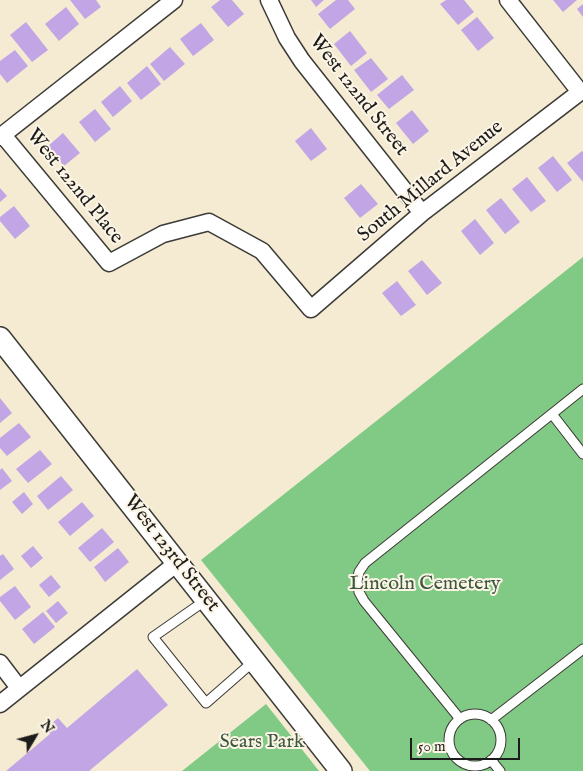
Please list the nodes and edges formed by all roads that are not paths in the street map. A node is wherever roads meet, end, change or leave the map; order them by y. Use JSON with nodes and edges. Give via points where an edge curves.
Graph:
{"nodes":[{"id":1,"x":174,"y":0,"type":"edge"},
{"id":2,"x":269,"y":0,"type":"edge"},
{"id":3,"x":508,"y":0,"type":"edge"},
{"id":4,"x":2,"y":136,"type":"edge"},
{"id":5,"x":422,"y":213,"type":"junction"},
{"id":6,"x":311,"y":309,"type":"joint"},
{"id":7,"x":0,"y":338,"type":"edge"},
{"id":8,"x":583,"y":389,"type":"edge"},
{"id":9,"x":552,"y":414,"type":"junction"},
{"id":10,"x":583,"y":454,"type":"edge"},
{"id":11,"x":177,"y":563,"type":"junction"},
{"id":12,"x":207,"y":600,"type":"junction"},
{"id":13,"x":583,"y":649,"type":"edge"},
{"id":14,"x":254,"y":660,"type":"junction"},
{"id":15,"x":0,"y":663,"type":"edge"},
{"id":16,"x":19,"y":688,"type":"junction"},
{"id":17,"x":0,"y":704,"type":"edge"},
{"id":18,"x":460,"y":719,"type":"junction"},
{"id":19,"x":491,"y":720,"type":"junction"},
{"id":20,"x":492,"y":760,"type":"junction"},
{"id":21,"x":341,"y":771,"type":"edge"},
{"id":22,"x":500,"y":771,"type":"edge"}],
"edges":[{"from":1,"to":4,"type":"street"},
{"from":2,"to":5,"type":"street","name":"West 122nd Street","via":[[302,61]]},
{"from":3,"to":5,"type":"street","name":"South Millard Avenue","via":[[580,92]]},
{"from":4,"to":6,"type":"street","name":"West 122nd Place","via":[[109,263],[163,234],[209,222],[262,251]]},
{"from":5,"to":6,"type":"street","name":"South Millard Avenue"},
{"from":7,"to":11,"type":"street","name":"West 123rd Street"},
{"from":8,"to":9,"type":"lane"},
{"from":9,"to":10,"type":"lane"},
{"from":9,"to":18,"type":"lane","via":[[365,563],[359,572],[357,581],[364,601]]},
{"from":11,"to":12,"type":"street","name":"West 123rd Street"},
{"from":11,"to":16,"type":"street"},
{"from":12,"to":14,"type":"street","name":"West 123rd Street"},
{"from":12,"to":14,"type":"lane","via":[[152,637],[206,703]]},
{"from":13,"to":19,"type":"lane"},
{"from":14,"to":21,"type":"street","name":"West 123rd Street"},
{"from":15,"to":16,"type":"street"},
{"from":16,"to":17,"type":"street"},
{"from":18,"to":19,"type":"lane","via":[[476,714]]},
{"from":18,"to":20,"type":"lane","via":[[450,732],[450,748],[454,755],[467,765],[484,765]]},
{"from":19,"to":20,"type":"lane","via":[[500,735],[500,744]]},
{"from":20,"to":22,"type":"lane"}]}
